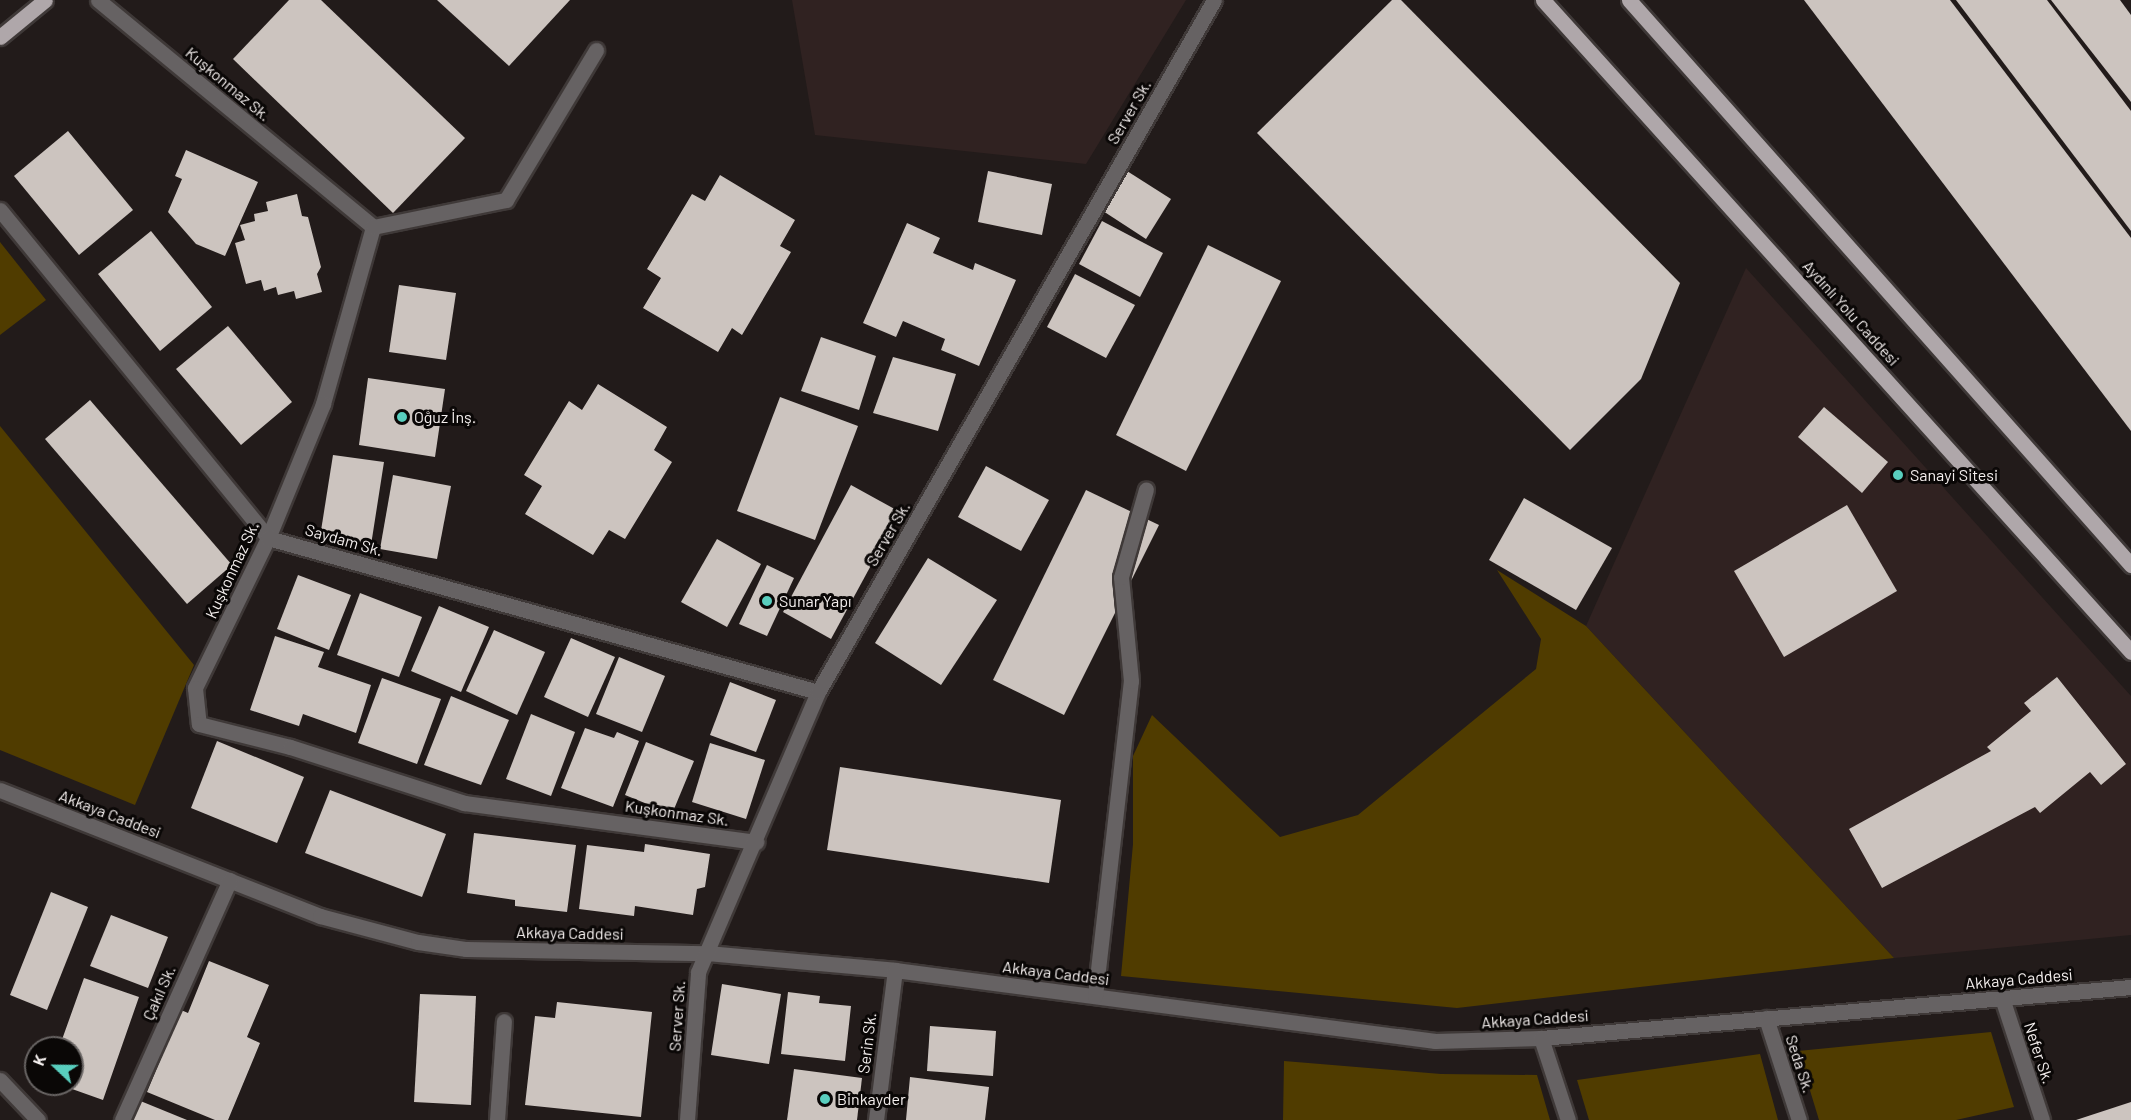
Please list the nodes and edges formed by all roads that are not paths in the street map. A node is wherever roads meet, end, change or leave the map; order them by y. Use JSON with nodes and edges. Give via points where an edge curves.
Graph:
{"nodes":[{"id":1,"x":45,"y":0,"type":"edge"},
{"id":2,"x":98,"y":0,"type":"edge"},
{"id":3,"x":1214,"y":0,"type":"edge"},
{"id":4,"x":1543,"y":0,"type":"edge"},
{"id":5,"x":1629,"y":0,"type":"edge"},
{"id":6,"x":0,"y":37,"type":"edge"},
{"id":7,"x":596,"y":50,"type":"dead end"},
{"id":8,"x":0,"y":210,"type":"edge"},
{"id":9,"x":373,"y":227,"type":"junction"},
{"id":10,"x":1146,"y":489,"type":"dead end"},
{"id":11,"x":268,"y":538,"type":"junction"},
{"id":12,"x":2131,"y":565,"type":"edge"},
{"id":13,"x":2131,"y":652,"type":"edge"},
{"id":14,"x":818,"y":692,"type":"junction"},
{"id":15,"x":0,"y":790,"type":"edge"},
{"id":16,"x":756,"y":842,"type":"junction"},
{"id":17,"x":230,"y":880,"type":"junction"},
{"id":18,"x":706,"y":953,"type":"junction"},
{"id":19,"x":895,"y":970,"type":"junction"},
{"id":20,"x":2131,"y":987,"type":"edge"},
{"id":21,"x":1095,"y":996,"type":"junction"},
{"id":22,"x":2002,"y":998,"type":"junction"},
{"id":23,"x":1766,"y":1018,"type":"junction"},
{"id":24,"x":504,"y":1021,"type":"dead end"},
{"id":25,"x":1541,"y":1038,"type":"junction"},
{"id":26,"x":0,"y":1080,"type":"edge"},
{"id":27,"x":38,"y":1120,"type":"edge"},
{"id":28,"x":122,"y":1120,"type":"edge"},
{"id":29,"x":497,"y":1120,"type":"edge"},
{"id":30,"x":687,"y":1120,"type":"edge"},
{"id":31,"x":876,"y":1120,"type":"edge"},
{"id":32,"x":1568,"y":1120,"type":"edge"},
{"id":33,"x":1798,"y":1120,"type":"edge"},
{"id":34,"x":2042,"y":1120,"type":"edge"}],
"edges":[{"from":1,"to":6,"type":"main road"},
{"from":2,"to":9,"type":"street","name":"Kuşkonmaz Sk."},
{"from":3,"to":14,"type":"street","name":"Server Sk."},
{"from":4,"to":13,"type":"main road","name":"Aydınlı Yolu Caddesi"},
{"from":5,"to":12,"type":"main road"},
{"from":7,"to":9,"type":"street","via":[[506,200]]},
{"from":8,"to":11,"type":"street"},
{"from":9,"to":11,"type":"street","name":"Kuşkonmaz Sk.","via":[[323,404]]},
{"from":10,"to":21,"type":"street","via":[[1121,577],[1131,681]]},
{"from":11,"to":14,"type":"street","name":"Saydam Sk."},
{"from":11,"to":16,"type":"street","name":"Kuşkonmaz Sk.","via":[[195,688],[199,724],[290,747],[464,803]]},
{"from":14,"to":16,"type":"street","name":"Server Sk."},
{"from":15,"to":17,"type":"street","name":"Akkaya Caddesi"},
{"from":16,"to":18,"type":"street","name":"Server Sk."},
{"from":17,"to":18,"type":"street","name":"Akkaya Caddesi","via":[[320,916],[418,942],[466,949]]},
{"from":17,"to":28,"type":"street","name":"Çakıl Sk."},
{"from":18,"to":19,"type":"street","name":"Akkaya Caddesi"},
{"from":18,"to":30,"type":"street","name":"Server Sk.","via":[[698,972]]},
{"from":19,"to":21,"type":"street","name":"Akkaya Caddesi"},
{"from":19,"to":31,"type":"street","name":"Serin Sk."},
{"from":20,"to":22,"type":"street","name":"Akkaya Caddesi"},
{"from":21,"to":25,"type":"street","name":"Akkaya Caddesi","via":[[1435,1041]]},
{"from":22,"to":23,"type":"street","name":"Akkaya Caddesi"},
{"from":22,"to":34,"type":"street","name":"Nefer Sk."},
{"from":23,"to":25,"type":"street","name":"Akkaya Caddesi"},
{"from":23,"to":33,"type":"street","name":"Seda Sk."},
{"from":24,"to":29,"type":"street"},
{"from":25,"to":32,"type":"street"},
{"from":26,"to":27,"type":"street"}]}
